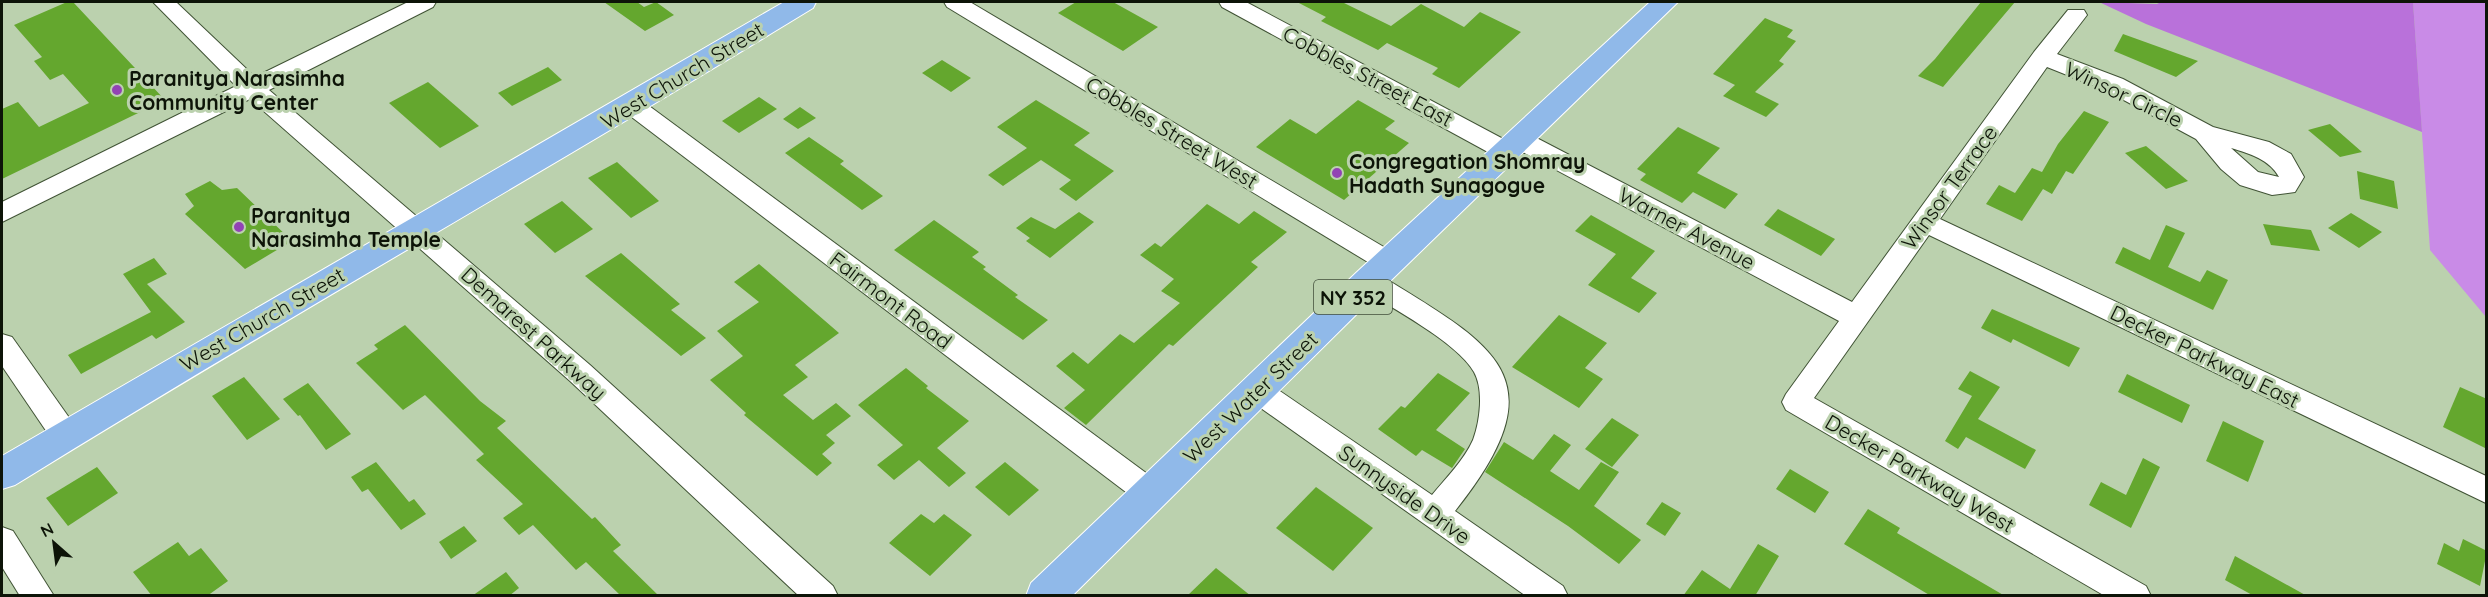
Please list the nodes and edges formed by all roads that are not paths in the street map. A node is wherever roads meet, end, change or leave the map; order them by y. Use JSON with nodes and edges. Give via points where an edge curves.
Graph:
{"nodes":[{"id":1,"x":164,"y":2,"type":"edge"},
{"id":2,"x":424,"y":2,"type":"edge"},
{"id":3,"x":803,"y":2,"type":"edge"},
{"id":4,"x":955,"y":2,"type":"edge"},
{"id":5,"x":1230,"y":2,"type":"edge"},
{"id":6,"x":1665,"y":2,"type":"edge"},
{"id":7,"x":2076,"y":15,"type":"dead end"},
{"id":8,"x":2042,"y":57,"type":"junction"},
{"id":9,"x":251,"y":87,"type":"junction"},
{"id":10,"x":633,"y":106,"type":"junction"},
{"id":11,"x":2205,"y":133,"type":"dead end"},
{"id":12,"x":1512,"y":145,"type":"junction"},
{"id":13,"x":2,"y":213,"type":"edge"},
{"id":14,"x":1924,"y":222,"type":"junction"},
{"id":15,"x":416,"y":228,"type":"junction"},
{"id":16,"x":1380,"y":272,"type":"junction"},
{"id":17,"x":1856,"y":317,"type":"junction"},
{"id":18,"x":2,"y":345,"type":"edge"},
{"id":19,"x":1258,"y":391,"type":"junction"},
{"id":20,"x":65,"y":435,"type":"junction"},
{"id":21,"x":2,"y":474,"type":"edge"},
{"id":22,"x":2487,"y":490,"type":"edge"},
{"id":23,"x":1150,"y":493,"type":"junction"},
{"id":24,"x":1434,"y":514,"type":"junction"},
{"id":25,"x":2,"y":541,"type":"edge"},
{"id":26,"x":38,"y":596,"type":"edge"},
{"id":27,"x":822,"y":596,"type":"edge"},
{"id":28,"x":1045,"y":596,"type":"edge"},
{"id":29,"x":1552,"y":596,"type":"edge"},
{"id":30,"x":2135,"y":596,"type":"edge"}],
"edges":[{"from":1,"to":9,"type":"street","name":"Demarest Parkway"},
{"from":2,"to":9,"type":"street"},
{"from":3,"to":10,"type":"main road","name":"West Church Street"},
{"from":4,"to":16,"type":"street","name":"Cobbles Street West"},
{"from":5,"to":12,"type":"street","name":"Cobbles Street East"},
{"from":6,"to":12,"type":"main road","name":"West Water Street","number":"NY 352"},
{"from":7,"to":8,"type":"street","name":"Winsor Terrace"},
{"from":8,"to":11,"type":"street","name":"Winsor Circle","via":[[2115,85]]},
{"from":8,"to":14,"type":"street","name":"Winsor Terrace"},
{"from":9,"to":13,"type":"street"},
{"from":9,"to":15,"type":"street","name":"Demarest Parkway"},
{"from":10,"to":15,"type":"main road","name":"West Church Street"},
{"from":10,"to":23,"type":"street","name":"Fairmont Road"},
{"from":12,"to":16,"type":"main road","name":"West Water Street","number":"NY 352"},
{"from":12,"to":17,"type":"street","name":"Warner Avenue"},
{"from":14,"to":17,"type":"street","name":"Winsor Terrace"},
{"from":14,"to":22,"type":"street","name":"Decker Parkway East"},
{"from":15,"to":20,"type":"main road","name":"West Church Street"},
{"from":15,"to":27,"type":"street","name":"Demarest Parkway"},
{"from":16,"to":19,"type":"main road","name":"West Water Street","number":"NY 352"},
{"from":16,"to":24,"type":"street","name":"Cobbles Street West","via":[[1487,369],[1493,404],[1492,429],[1468,472]]},
{"from":17,"to":30,"type":"street","name":"Decker Parkway West","via":[[1796,402]]},
{"from":18,"to":20,"type":"street"},
{"from":19,"to":23,"type":"main road","name":"West Water Street","number":"NY 352"},
{"from":19,"to":24,"type":"street","name":"Sunnyside Drive"},
{"from":20,"to":21,"type":"main road","name":"West Church Street"},
{"from":23,"to":28,"type":"main road","name":"West Water Street","number":"NY 352"},
{"from":24,"to":29,"type":"street","name":"Sunnyside Drive"},
{"from":25,"to":26,"type":"street"}]}
